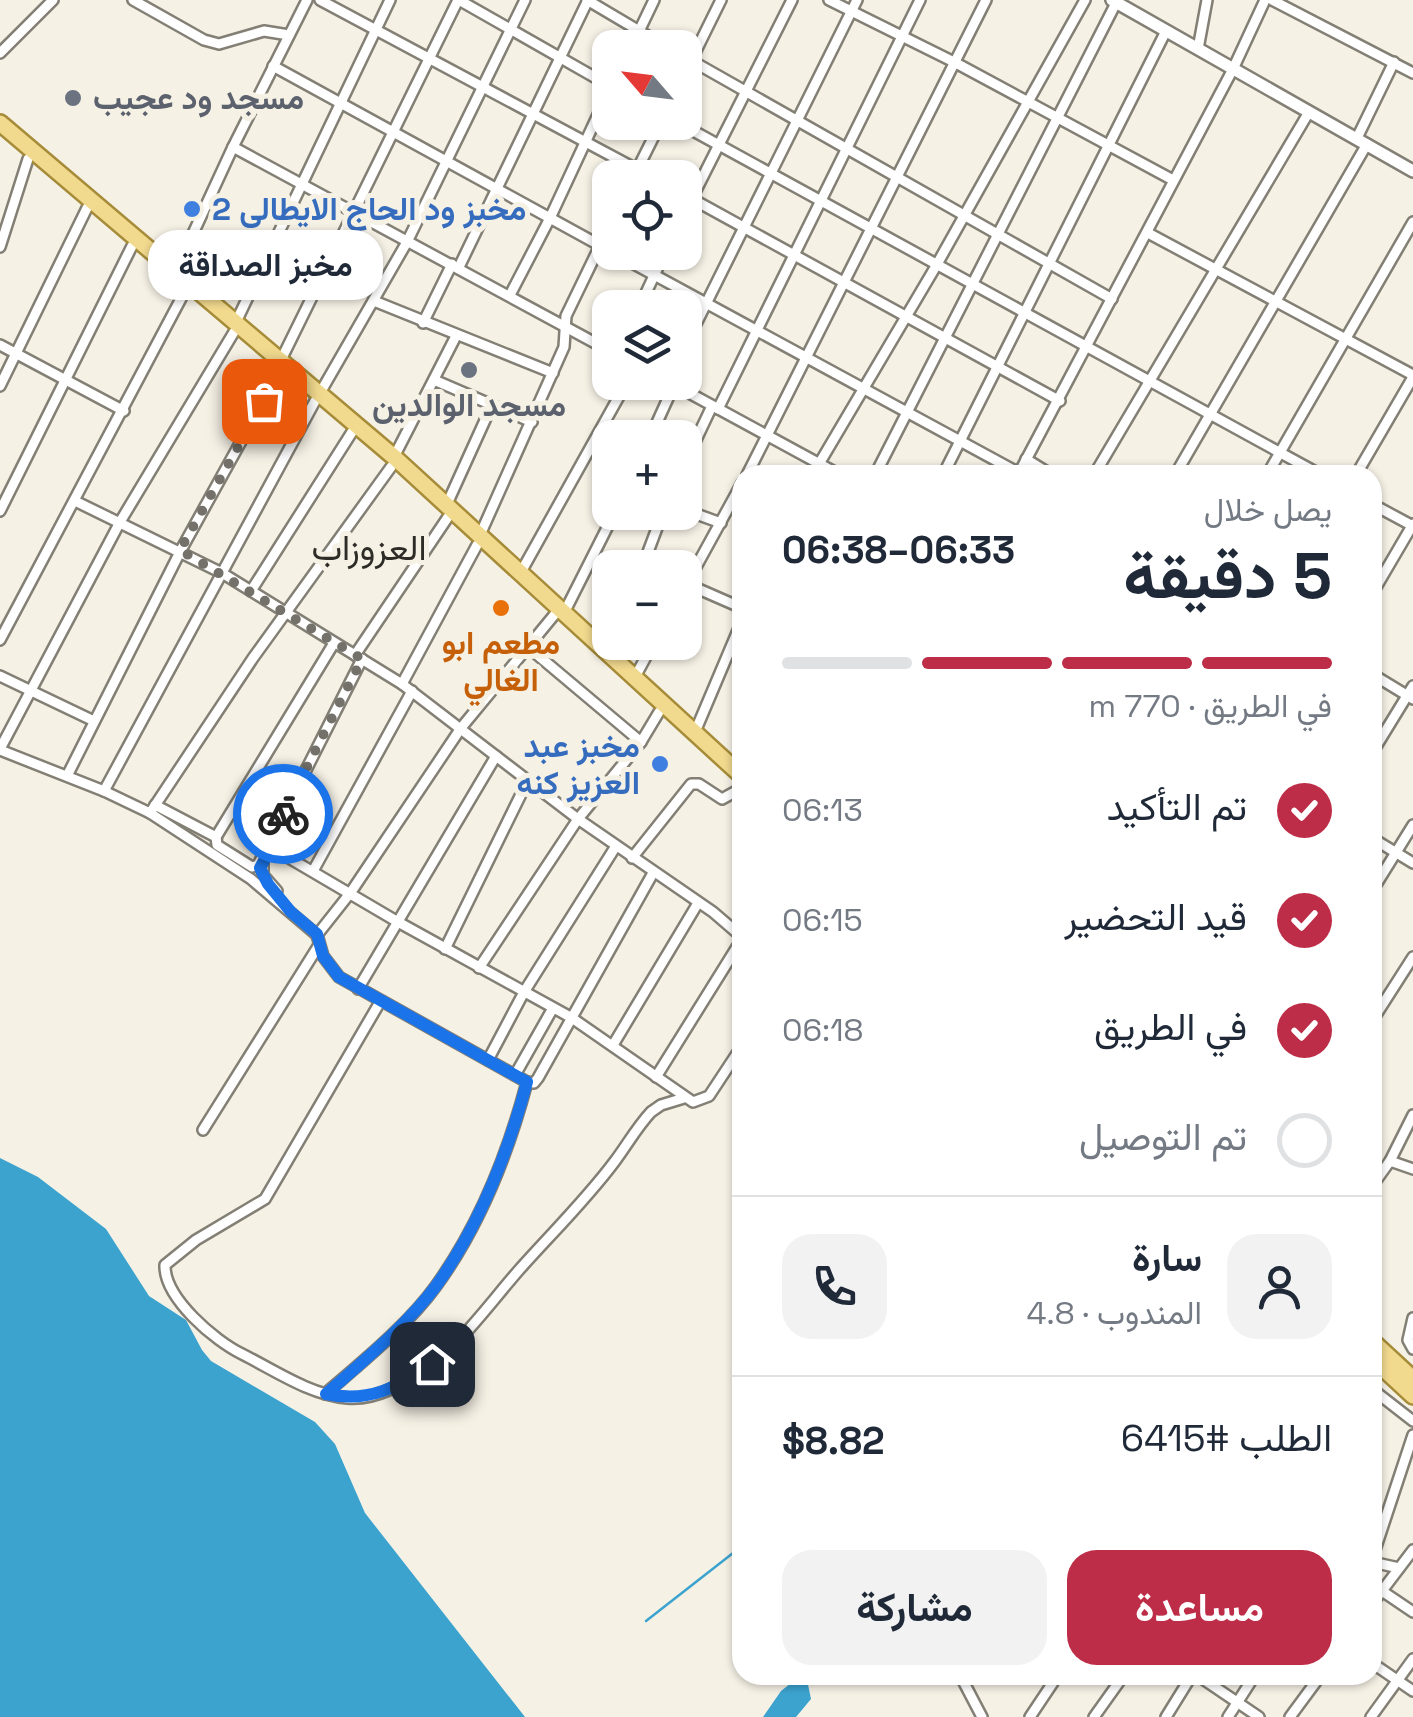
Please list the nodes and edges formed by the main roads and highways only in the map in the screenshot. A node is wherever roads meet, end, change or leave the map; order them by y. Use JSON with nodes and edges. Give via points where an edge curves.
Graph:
{"nodes":[{"id":1,"x":0,"y":123,"type":"edge"},
{"id":2,"x":0,"y":137,"type":"edge"},
{"id":3,"x":174,"y":275,"type":"junction"},
{"id":4,"x":235,"y":327,"type":"junction"},
{"id":5,"x":318,"y":397,"type":"junction"},
{"id":6,"x":392,"y":462,"type":"junction"},
{"id":7,"x":479,"y":540,"type":"junction"},
{"id":8,"x":560,"y":614,"type":"junction"},
{"id":9,"x":592,"y":644,"type":"edge"},
{"id":10,"x":608,"y":660,"type":"edge"},
{"id":11,"x":620,"y":660,"type":"edge"},
{"id":12,"x":732,"y":768,"type":"edge"},
{"id":13,"x":732,"y":770,"type":"edge"},
{"id":14,"x":1382,"y":1350,"type":"edge"},
{"id":15,"x":1382,"y":1367,"type":"edge"},
{"id":16,"x":1413,"y":1379,"type":"edge"},
{"id":17,"x":1413,"y":1396,"type":"edge"}],
"edges":[{"from":1,"to":3,"type":"main road"},
{"from":2,"to":3,"type":"main road"},
{"from":3,"to":4,"type":"main road"},
{"from":3,"to":4,"type":"main road","via":[[185,291]]},
{"from":4,"to":5,"type":"main road"},
{"from":5,"to":6,"type":"main road"},
{"from":5,"to":6,"type":"main road"},
{"from":6,"to":7,"type":"main road"},
{"from":7,"to":8,"type":"main road"},
{"from":7,"to":8,"type":"main road"},
{"from":8,"to":9,"type":"main road"},
{"from":10,"to":13,"type":"main road"},
{"from":11,"to":12,"type":"main road"},
{"from":14,"to":16,"type":"main road"},
{"from":15,"to":17,"type":"main road"}]}
